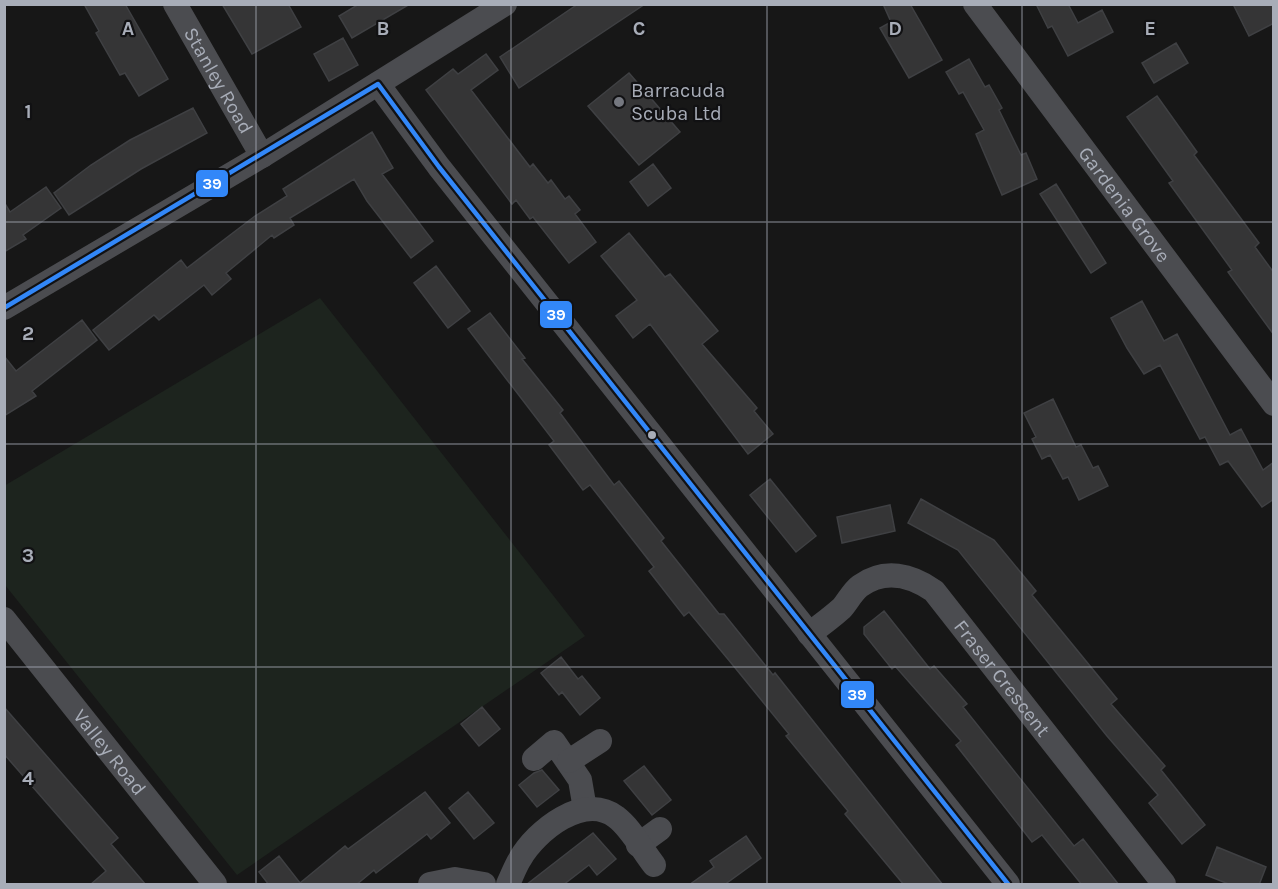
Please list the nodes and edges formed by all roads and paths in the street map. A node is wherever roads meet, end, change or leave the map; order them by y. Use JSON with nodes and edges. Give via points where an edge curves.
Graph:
{"nodes":[{"id":1,"x":175,"y":4,"type":"edge"},
{"id":2,"x":505,"y":4,"type":"edge"},
{"id":3,"x":975,"y":4,"type":"edge"},
{"id":4,"x":378,"y":84,"type":"junction"},
{"id":5,"x":262,"y":156,"type":"junction"},
{"id":6,"x":4,"y":308,"type":"edge"},
{"id":7,"x":1274,"y":404,"type":"edge"},
{"id":8,"x":4,"y":619,"type":"edge"},
{"id":9,"x":809,"y":634,"type":"junction"},
{"id":10,"x":600,"y":741,"type":"dead end"},
{"id":11,"x":562,"y":751,"type":"junction"},
{"id":12,"x":534,"y":759,"type":"dead end"},
{"id":13,"x":585,"y":809,"type":"junction"},
{"id":14,"x":660,"y":829,"type":"dead end"},
{"id":15,"x":638,"y":845,"type":"junction"},
{"id":16,"x":654,"y":865,"type":"dead end"},
{"id":17,"x":215,"y":885,"type":"edge"},
{"id":18,"x":430,"y":885,"type":"edge"},
{"id":19,"x":484,"y":885,"type":"edge"},
{"id":20,"x":508,"y":885,"type":"edge"},
{"id":21,"x":1008,"y":885,"type":"edge"},
{"id":22,"x":1164,"y":885,"type":"edge"}],
"edges":[{"from":1,"to":5,"type":"street","name":"Stanley Road"},
{"from":2,"to":4,"type":"street"},
{"from":3,"to":7,"type":"street","name":"Gardenia Grove"},
{"from":4,"to":5,"type":"street"},
{"from":4,"to":9,"type":"street","via":[[439,167]]},
{"from":5,"to":6,"type":"street"},
{"from":8,"to":17,"type":"street","name":"Valley Road"},
{"from":9,"to":21,"type":"street"},
{"from":9,"to":22,"type":"street","name":"Fraser Crescent","via":[[842,608],[859,587],[880,576],[899,574],[917,579],[934,591]]},
{"from":10,"to":11,"type":"street"},
{"from":11,"to":12,"type":"street"},
{"from":11,"to":13,"type":"street","via":[[580,780]]},
{"from":13,"to":15,"type":"street","via":[[599,809],[617,817]]},
{"from":13,"to":20,"type":"street","via":[[572,813],[535,840],[520,858]]},
{"from":14,"to":15,"type":"street"},
{"from":15,"to":16,"type":"street"},
{"from":18,"to":19,"type":"street","via":[[455,879]]}]}
